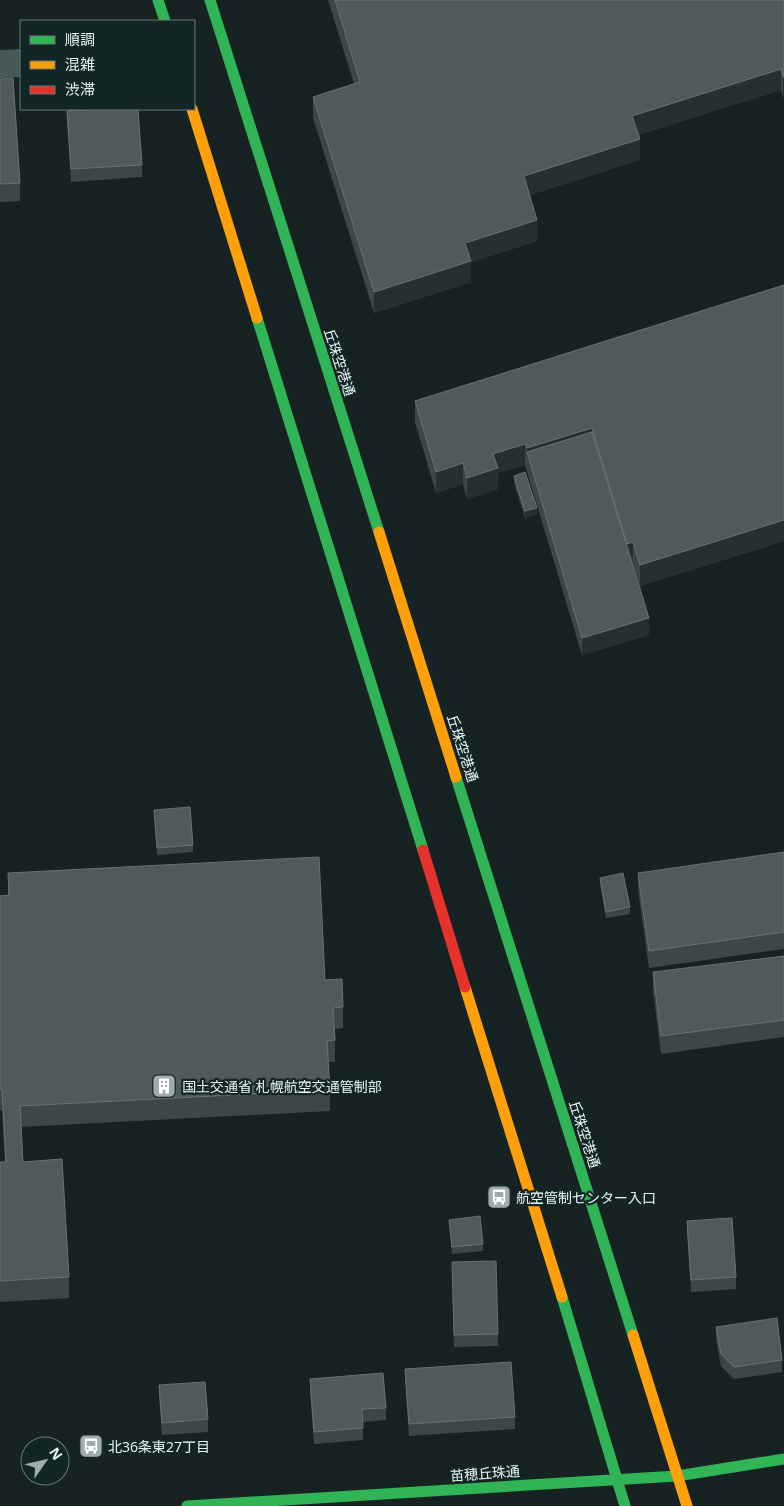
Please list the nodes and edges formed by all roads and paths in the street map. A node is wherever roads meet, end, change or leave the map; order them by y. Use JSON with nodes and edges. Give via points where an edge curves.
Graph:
{"nodes":[{"id":1,"x":158,"y":0,"type":"edge"},
{"id":2,"x":210,"y":0,"type":"edge"},
{"id":3,"x":165,"y":20,"type":"edge"},
{"id":4,"x":20,"y":63,"type":"edge"},
{"id":5,"x":0,"y":64,"type":"edge"},
{"id":6,"x":192,"y":110,"type":"edge"},
{"id":7,"x":784,"y":1459,"type":"edge"},
{"id":8,"x":678,"y":1476,"type":"junction"},
{"id":9,"x":616,"y":1480,"type":"junction"},
{"id":10,"x":187,"y":1506,"type":"edge"},
{"id":11,"x":625,"y":1506,"type":"edge"},
{"id":12,"x":687,"y":1506,"type":"edge"}],
"edges":[{"from":1,"to":3,"type":"main road"},
{"from":2,"to":8,"type":"main road","name":"丘珠空港通"},
{"from":4,"to":5,"type":"street"},
{"from":6,"to":9,"type":"main road"},
{"from":7,"to":8,"type":"main road","name":"苗穂丘珠通"},
{"from":8,"to":9,"type":"main road","name":"苗穂丘珠通"},
{"from":8,"to":12,"type":"main road","name":"丘珠空港通"},
{"from":9,"to":10,"type":"main road","name":"苗穂丘珠通"},
{"from":9,"to":11,"type":"main road"}]}
